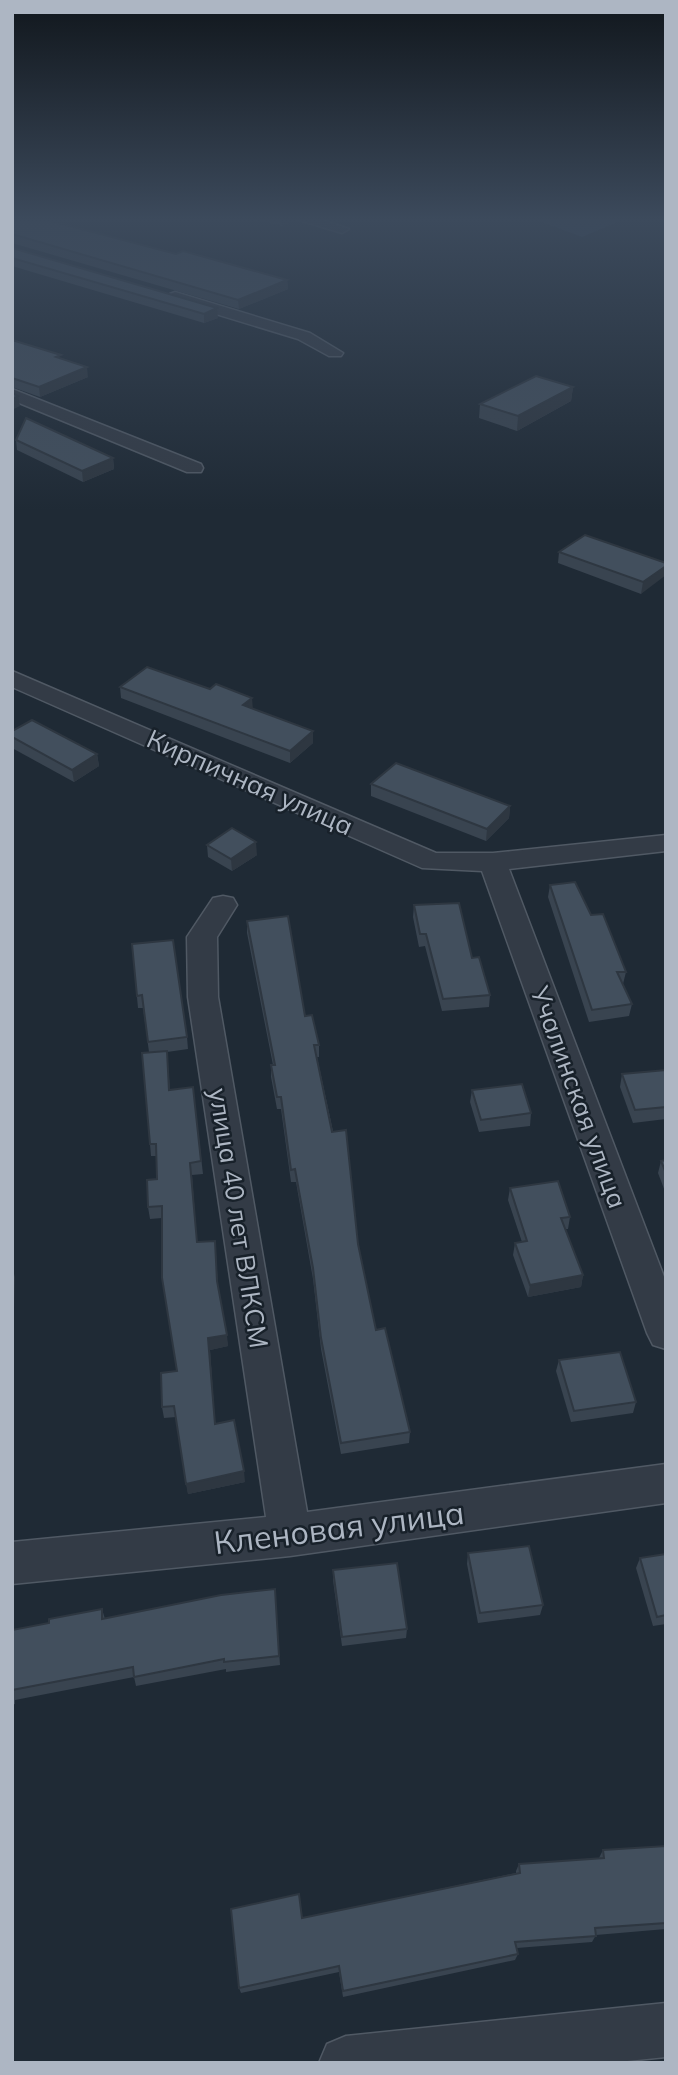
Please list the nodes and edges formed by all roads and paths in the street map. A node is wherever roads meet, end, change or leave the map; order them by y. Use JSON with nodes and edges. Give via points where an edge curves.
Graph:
{"nodes":[{"id":1,"x":239,"y":317,"type":"edge"},
{"id":2,"x":335,"y":353,"type":"dead end"},
{"id":3,"x":12,"y":394,"type":"edge"},
{"id":4,"x":194,"y":468,"type":"dead end"},
{"id":5,"x":12,"y":678,"type":"edge"},
{"id":6,"x":666,"y":842,"type":"edge"},
{"id":7,"x":493,"y":862,"type":"junction"},
{"id":8,"x":223,"y":905,"type":"dead end"},
{"id":9,"x":666,"y":1333,"type":"edge"},
{"id":10,"x":666,"y":1483,"type":"edge"},
{"id":11,"x":290,"y":1535,"type":"junction"},
{"id":12,"x":12,"y":1563,"type":"edge"},
{"id":13,"x":666,"y":2030,"type":"edge"},
{"id":14,"x":346,"y":2063,"type":"edge"}],
"edges":[{"from":1,"to":2,"type":"street","via":[[304,336]]},
{"from":3,"to":4,"type":"street"},
{"from":5,"to":7,"type":"street","name":"Кирпичная улица","via":[[432,862]]},
{"from":6,"to":7,"type":"street","name":"Кирпичная улица"},
{"from":7,"to":9,"type":"street","name":"Учалинская улица"},
{"from":8,"to":11,"type":"street","name":"улица 40 лет ВЛКСМ","via":[[202,937],[203,997]]},
{"from":10,"to":11,"type":"street","name":"Кленовая улица"},
{"from":11,"to":12,"type":"street","name":"Кленовая улица"},
{"from":13,"to":14,"type":"street"}]}
